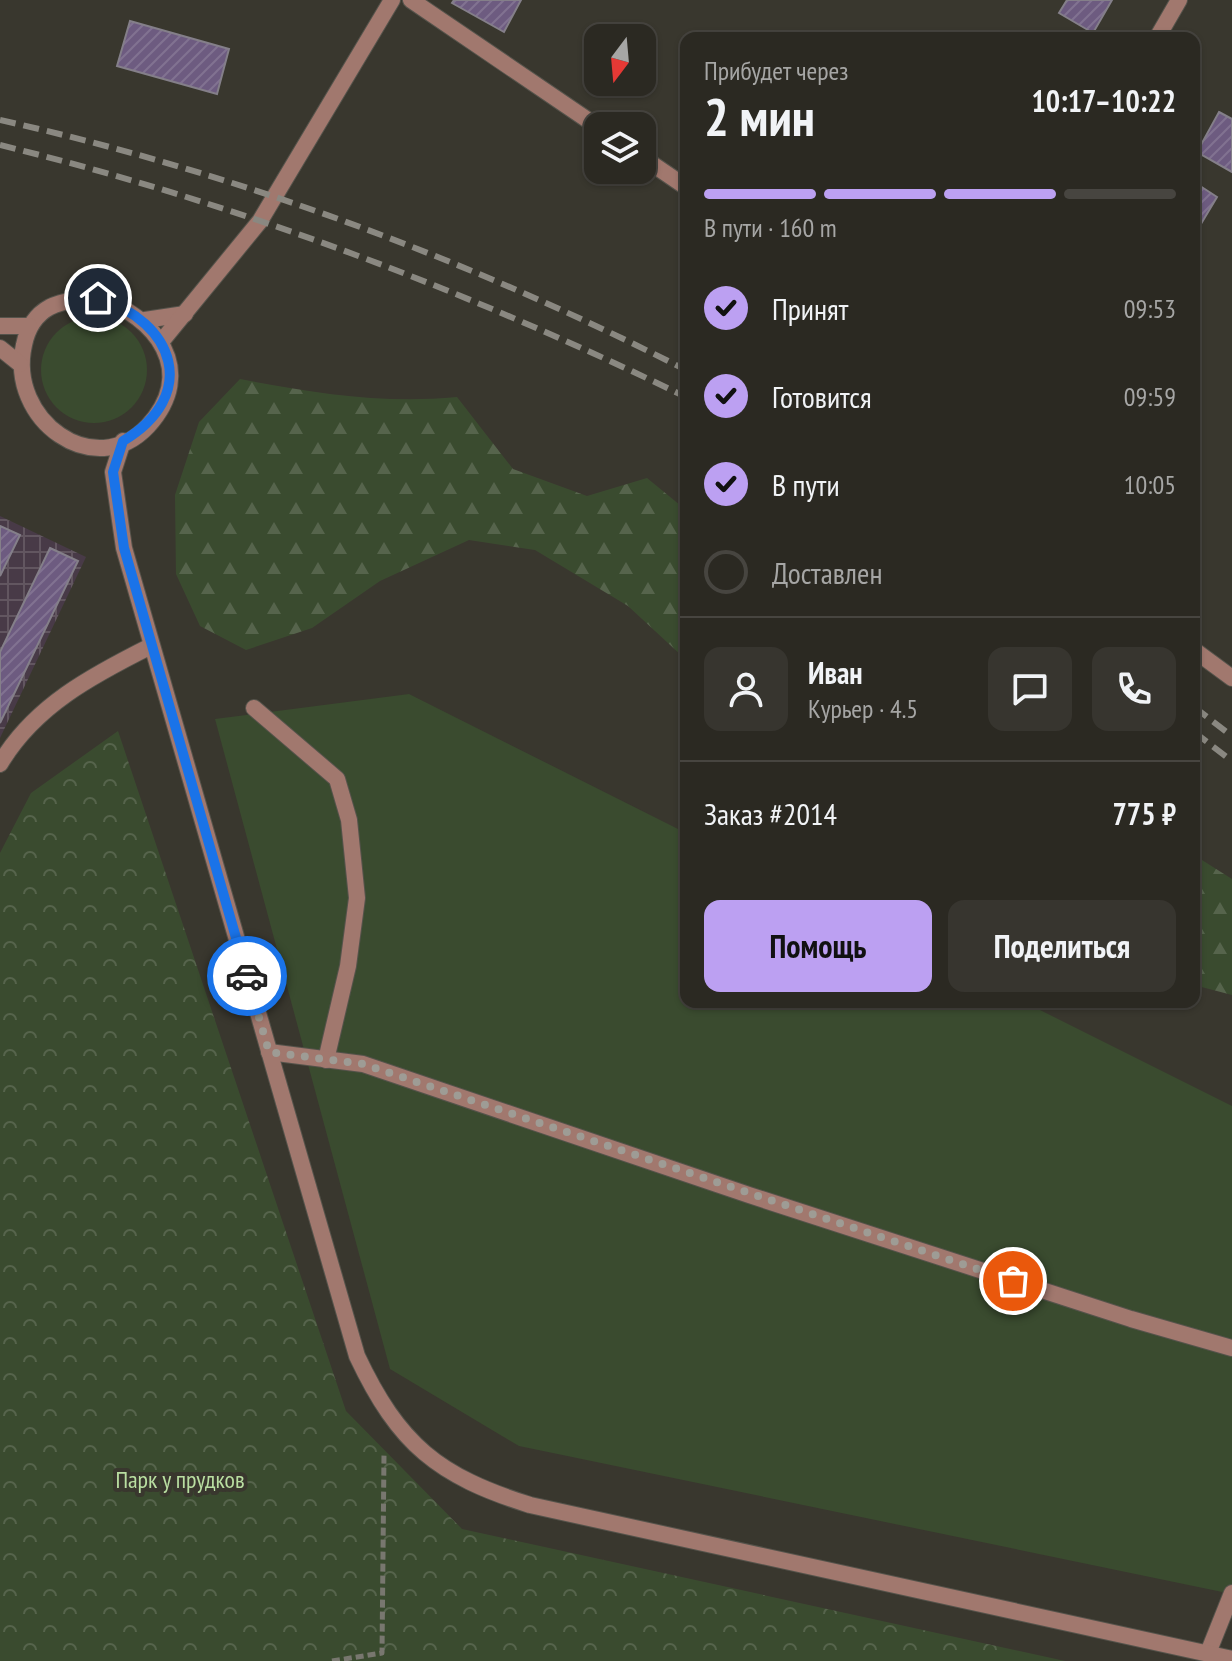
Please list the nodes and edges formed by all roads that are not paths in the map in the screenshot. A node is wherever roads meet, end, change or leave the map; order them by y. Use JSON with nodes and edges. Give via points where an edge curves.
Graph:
{"nodes":[{"id":1,"x":392,"y":0,"type":"edge"},
{"id":2,"x":411,"y":0,"type":"edge"},
{"id":3,"x":1179,"y":0,"type":"edge"},
{"id":4,"x":1160,"y":32,"type":"edge"},
{"id":5,"x":584,"y":117,"type":"edge"},
{"id":6,"x":656,"y":167,"type":"edge"},
{"id":7,"x":680,"y":183,"type":"edge"},
{"id":8,"x":185,"y":314,"type":"junction"},
{"id":9,"x":145,"y":320,"type":"junction"},
{"id":10,"x":0,"y":326,"type":"edge"},
{"id":11,"x":29,"y":326,"type":"junction"},
{"id":12,"x":161,"y":342,"type":"junction"},
{"id":13,"x":0,"y":348,"type":"edge"},
{"id":14,"x":20,"y":364,"type":"junction"},
{"id":15,"x":123,"y":441,"type":"junction"},
{"id":16,"x":92,"y":446,"type":"junction"},
{"id":17,"x":113,"y":472,"type":"junction"},
{"id":18,"x":151,"y":646,"type":"junction"},
{"id":19,"x":1200,"y":654,"type":"edge"},
{"id":20,"x":1232,"y":678,"type":"edge"},
{"id":21,"x":254,"y":708,"type":"dead end"},
{"id":22,"x":0,"y":764,"type":"edge"},
{"id":23,"x":269,"y":1052,"type":"junction"},
{"id":24,"x":326,"y":1060,"type":"junction"},
{"id":25,"x":1232,"y":1348,"type":"edge"},
{"id":26,"x":1232,"y":1593,"type":"edge"},
{"id":27,"x":1208,"y":1653,"type":"junction"},
{"id":28,"x":1232,"y":1659,"type":"edge"}],
"edges":[{"from":1,"to":8,"type":"street","via":[[260,221]]},
{"from":2,"to":5,"type":"street"},
{"from":3,"to":4,"type":"street"},
{"from":6,"to":7,"type":"street"},
{"from":8,"to":9,"type":"street"},
{"from":8,"to":12,"type":"street"},
{"from":9,"to":11,"type":"street","via":[[98,298],[49,307]]},
{"from":9,"to":12,"type":"street"},
{"from":10,"to":11,"type":"street"},
{"from":11,"to":14,"type":"street"},
{"from":12,"to":15,"type":"street","via":[[170,371],[166,397],[147,427]]},
{"from":13,"to":14,"type":"street"},
{"from":14,"to":16,"type":"street","via":[[24,393],[40,420],[66,439]]},
{"from":15,"to":16,"type":"street","via":[[106,448]]},
{"from":15,"to":17,"type":"street"},
{"from":16,"to":17,"type":"street"},
{"from":17,"to":18,"type":"street","via":[[124,548]]},
{"from":18,"to":22,"type":"street","via":[[71,689],[27,729]]},
{"from":18,"to":23,"type":"street"},
{"from":19,"to":20,"type":"street"},
{"from":21,"to":24,"type":"street","via":[[337,779],[349,820],[357,898]]},
{"from":23,"to":24,"type":"street"},
{"from":23,"to":27,"type":"street","via":[[357,1356],[398,1424],[439,1467],[462,1481],[530,1505]]},
{"from":24,"to":25,"type":"street","via":[[363,1064],[778,1205]]},
{"from":26,"to":27,"type":"street"},
{"from":27,"to":28,"type":"street"}]}
